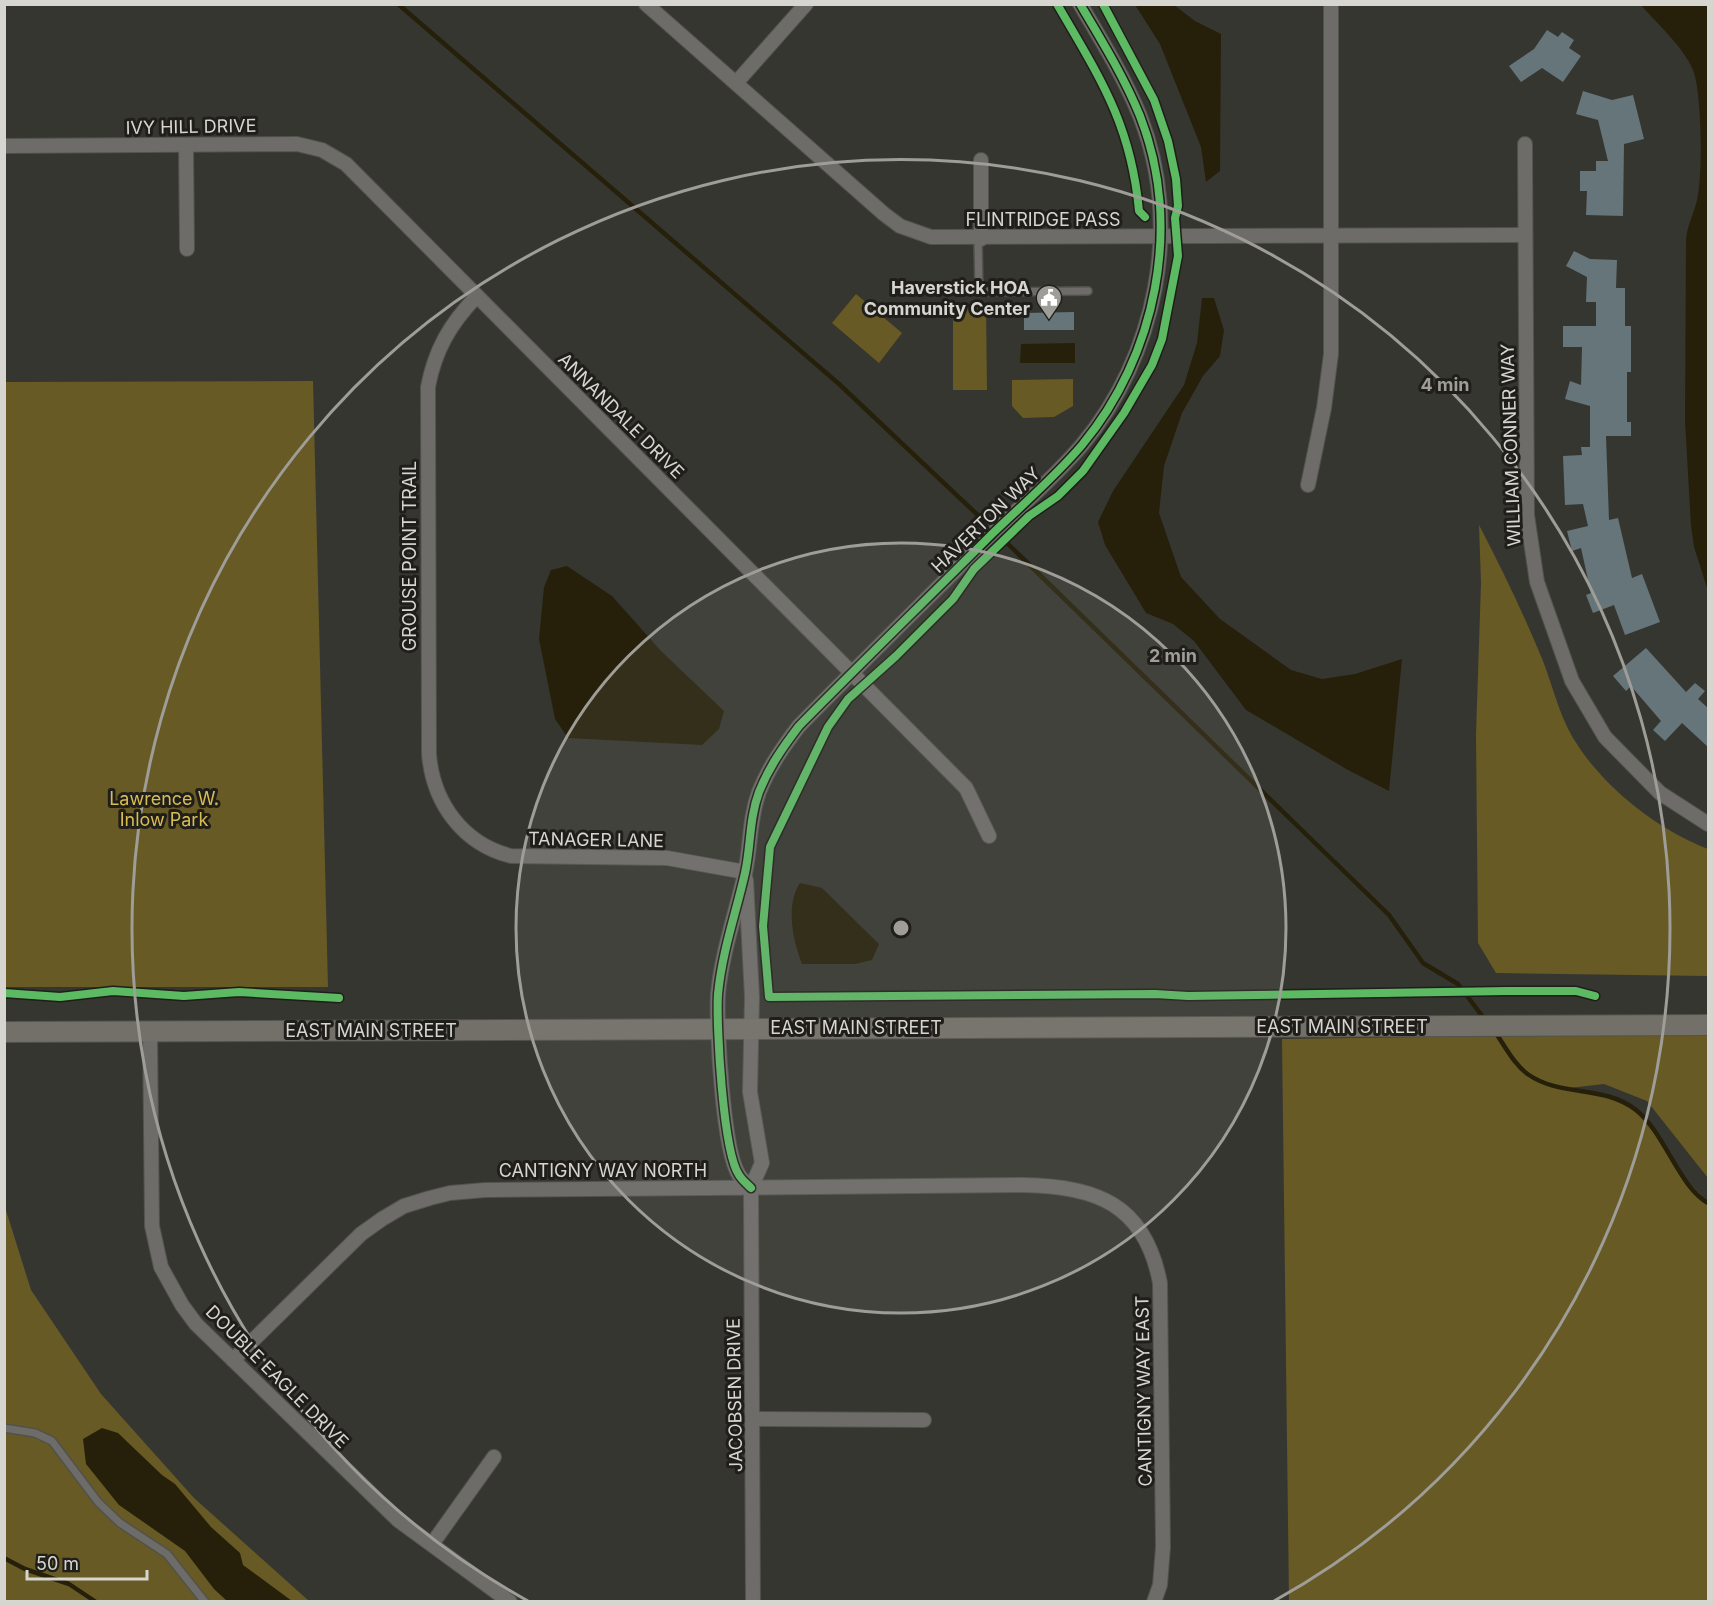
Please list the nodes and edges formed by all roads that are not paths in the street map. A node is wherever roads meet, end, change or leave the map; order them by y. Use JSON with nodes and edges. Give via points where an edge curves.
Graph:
{"nodes":[{"id":1,"x":646,"y":4,"type":"edge"},
{"id":2,"x":806,"y":4,"type":"edge"},
{"id":3,"x":1080,"y":4,"type":"edge"},
{"id":4,"x":1331,"y":4,"type":"edge"},
{"id":5,"x":736,"y":83,"type":"junction"},
{"id":6,"x":1525,"y":144,"type":"dead end"},
{"id":7,"x":186,"y":145,"type":"junction"},
{"id":8,"x":4,"y":146,"type":"edge"},
{"id":9,"x":981,"y":160,"type":"dead end"},
{"id":10,"x":366,"y":183,"type":"joint"},
{"id":11,"x":1525,"y":235,"type":"junction"},
{"id":12,"x":1159,"y":237,"type":"junction"},
{"id":13,"x":1331,"y":237,"type":"junction"},
{"id":14,"x":980,"y":239,"type":"junction"},
{"id":15,"x":187,"y":249,"type":"dead end"},
{"id":16,"x":911,"y":288,"type":"dead end"},
{"id":17,"x":1088,"y":291,"type":"dead end"},
{"id":18,"x":979,"y":292,"type":"junction"},
{"id":19,"x":476,"y":297,"type":"junction"},
{"id":20,"x":1308,"y":485,"type":"dead end"},
{"id":21,"x":852,"y":673,"type":"junction"},
{"id":22,"x":456,"y":822,"type":"joint"},
{"id":23,"x":1708,"y":824,"type":"edge"},
{"id":24,"x":989,"y":836,"type":"dead end"},
{"id":25,"x":745,"y":872,"type":"junction"},
{"id":26,"x":1708,"y":1025,"type":"edge"},
{"id":27,"x":719,"y":1029,"type":"junction"},
{"id":28,"x":751,"y":1029,"type":"junction"},
{"id":29,"x":4,"y":1032,"type":"edge"},
{"id":30,"x":150,"y":1032,"type":"junction"},
{"id":31,"x":751,"y":1188,"type":"junction"},
{"id":32,"x":1105,"y":1199,"type":"joint"},
{"id":33,"x":234,"y":1360,"type":"junction"},
{"id":34,"x":753,"y":1419,"type":"junction"},
{"id":35,"x":924,"y":1420,"type":"dead end"},
{"id":36,"x":4,"y":1428,"type":"edge"},
{"id":37,"x":494,"y":1457,"type":"dead end"},
{"id":38,"x":432,"y":1544,"type":"junction"},
{"id":39,"x":205,"y":1602,"type":"edge"},
{"id":40,"x":510,"y":1602,"type":"edge"},
{"id":41,"x":753,"y":1602,"type":"edge"},
{"id":42,"x":1154,"y":1602,"type":"edge"}],
"edges":[{"from":1,"to":5,"type":"street","name":"FLINTRIDGE PASS"},
{"from":2,"to":5,"type":"street"},
{"from":3,"to":12,"type":"street","name":"HAVERTON WAY","via":[[1140,117],[1157,186]]},
{"from":4,"to":13,"type":"street"},
{"from":5,"to":14,"type":"street","name":"FLINTRIDGE PASS","via":[[900,226],[931,237]]},
{"from":6,"to":11,"type":"street","name":"WILLIAM CONNER WAY"},
{"from":7,"to":8,"type":"street","name":"IVY HILL DRIVE"},
{"from":7,"to":10,"type":"street","name":"IVY HILL DRIVE","via":[[307,145],[329,154]]},
{"from":7,"to":15,"type":"street"},
{"from":9,"to":14,"type":"street"},
{"from":10,"to":19,"type":"street","name":"ANNANDALE DRIVE"},
{"from":11,"to":13,"type":"street","name":"FLINTRIDGE PASS"},
{"from":11,"to":23,"type":"street","name":"WILLIAM CONNER WAY","via":[[1527,514],[1538,582],[1572,681],[1605,737],[1660,793]]},
{"from":12,"to":13,"type":"street","name":"FLINTRIDGE PASS"},
{"from":12,"to":14,"type":"street","name":"FLINTRIDGE PASS"},
{"from":12,"to":21,"type":"street","name":"HAVERTON WAY","via":[[1146,329],[1122,386],[1099,422],[1061,468]]},
{"from":13,"to":20,"type":"street","via":[[1330,369]]},
{"from":14,"to":18,"type":"lane"},
{"from":16,"to":18,"type":"lane"},
{"from":17,"to":18,"type":"lane"},
{"from":19,"to":21,"type":"street","name":"ANNANDALE DRIVE"},
{"from":19,"to":22,"type":"street","name":"GROUSE POINT TRAIL","via":[[455,319],[441,343],[431,369],[428,400],[429,754],[436,790]]},
{"from":21,"to":24,"type":"street","name":"ANNANDALE DRIVE","via":[[966,788]]},
{"from":21,"to":25,"type":"street","name":"HAVERTON WAY","via":[[800,726],[772,764],[753,815]]},
{"from":22,"to":25,"type":"street","name":"TANAGER LANE","via":[[489,848],[511,856],[655,857]]},
{"from":25,"to":27,"type":"street","name":"HAVERTON WAY","via":[[727,939],[718,995]]},
{"from":25,"to":28,"type":"street","name":"HAVERTON WAY"},
{"from":26,"to":28,"type":"main road","name":"EAST MAIN STREET"},
{"from":27,"to":28,"type":"main road","name":"EAST MAIN STREET"},
{"from":27,"to":30,"type":"main road","name":"EAST MAIN STREET"},
{"from":27,"to":31,"type":"street","via":[[723,1096],[734,1163]]},
{"from":28,"to":31,"type":"street","name":"JACOBSEN DRIVE","via":[[750,1092],[762,1163]]},
{"from":29,"to":30,"type":"main road","name":"EAST MAIN STREET"},
{"from":30,"to":33,"type":"street","name":"DOUBLE EAGLE DRIVE","via":[[152,1226],[161,1267],[196,1324]]},
{"from":31,"to":32,"type":"street","name":"CANTIGNY WAY NORTH","via":[[1045,1186],[1082,1190]]},
{"from":31,"to":33,"type":"street","name":"CANTIGNY WAY NORTH","via":[[485,1190],[450,1193],[416,1202],[361,1234]]},
{"from":31,"to":34,"type":"street","name":"JACOBSEN DRIVE"},
{"from":32,"to":42,"type":"street","name":"CANTIGNY WAY EAST","via":[[1138,1228],[1160,1283],[1163,1547],[1160,1585]]},
{"from":33,"to":38,"type":"street","name":"DOUBLE EAGLE DRIVE","via":[[363,1489]]},
{"from":34,"to":35,"type":"street"},
{"from":34,"to":41,"type":"street","name":"JACOBSEN DRIVE"},
{"from":36,"to":39,"type":"lane","via":[[35,1433],[52,1441],[98,1502],[120,1523],[167,1554]]},
{"from":37,"to":38,"type":"street"},
{"from":38,"to":40,"type":"street","name":"DOUBLE EAGLE DRIVE"}]}
